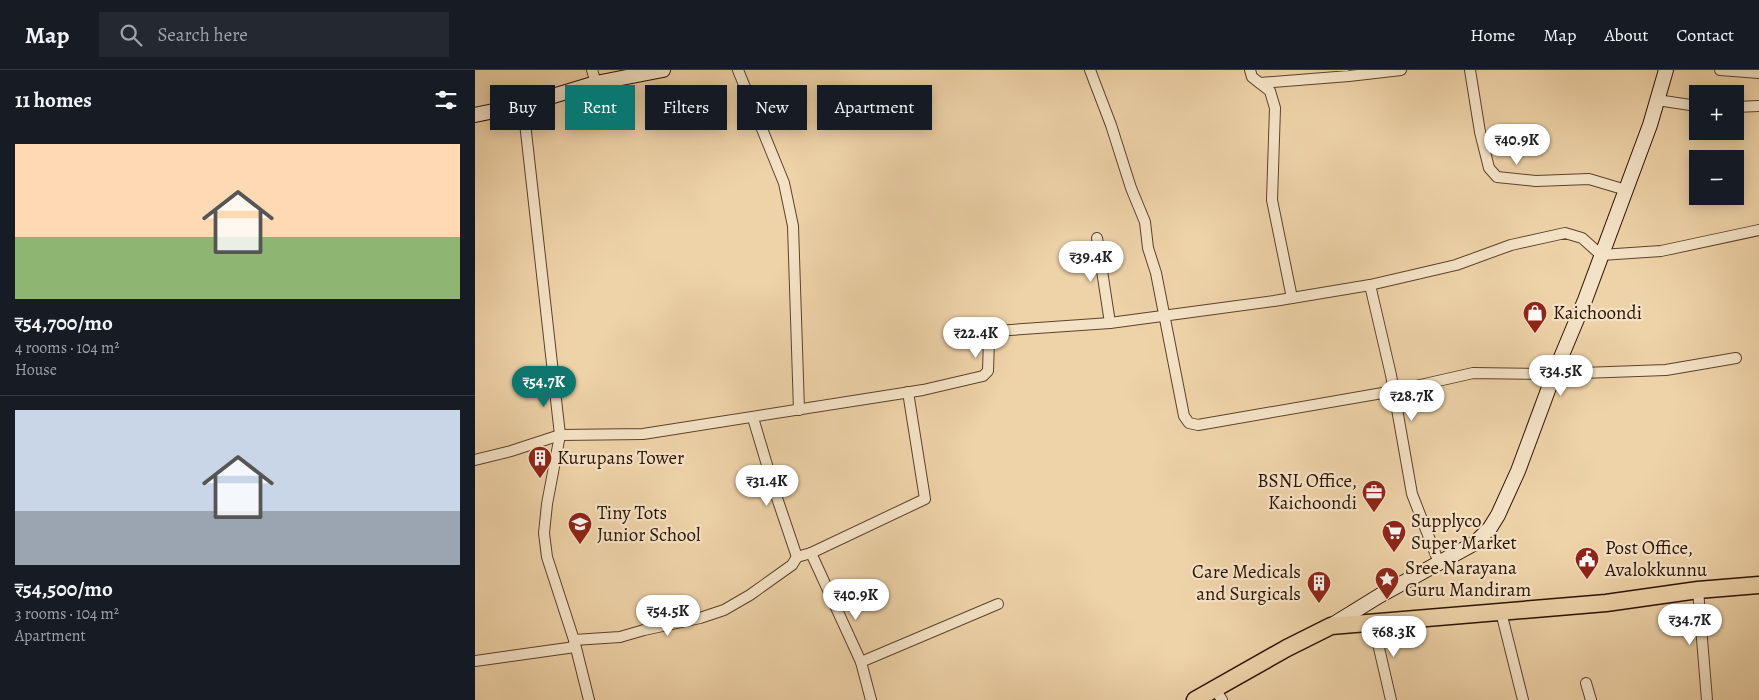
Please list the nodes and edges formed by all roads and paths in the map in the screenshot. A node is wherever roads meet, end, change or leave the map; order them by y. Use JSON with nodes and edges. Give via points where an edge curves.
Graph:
{"nodes":[{"id":1,"x":663,"y":70,"type":"edge"},
{"id":2,"x":738,"y":70,"type":"edge"},
{"id":3,"x":1090,"y":70,"type":"edge"},
{"id":4,"x":1250,"y":70,"type":"edge"},
{"id":5,"x":1401,"y":70,"type":"edge"},
{"id":6,"x":1470,"y":70,"type":"edge"},
{"id":7,"x":1666,"y":70,"type":"edge"},
{"id":8,"x":1720,"y":70,"type":"edge"},
{"id":9,"x":1759,"y":73,"type":"edge"},
{"id":10,"x":594,"y":77,"type":"edge"},
{"id":11,"x":1260,"y":83,"type":"junction"},
{"id":12,"x":555,"y":92,"type":"edge"},
{"id":13,"x":1657,"y":100,"type":"junction"},
{"id":14,"x":1689,"y":105,"type":"edge"},
{"id":15,"x":1759,"y":106,"type":"edge"},
{"id":16,"x":1744,"y":107,"type":"edge"},
{"id":17,"x":490,"y":112,"type":"edge"},
{"id":18,"x":475,"y":115,"type":"edge"},
{"id":19,"x":526,"y":130,"type":"edge"},
{"id":20,"x":1626,"y":190,"type":"junction"},
{"id":21,"x":1759,"y":230,"type":"edge"},
{"id":22,"x":1097,"y":238,"type":"dead end"},
{"id":23,"x":1601,"y":255,"type":"junction"},
{"id":24,"x":1370,"y":286,"type":"junction"},
{"id":25,"x":1292,"y":298,"type":"junction"},
{"id":26,"x":1165,"y":316,"type":"junction"},
{"id":27,"x":1111,"y":323,"type":"junction"},
{"id":28,"x":1736,"y":358,"type":"dead end"},
{"id":29,"x":1554,"y":374,"type":"junction"},
{"id":30,"x":1394,"y":391,"type":"junction"},
{"id":31,"x":909,"y":392,"type":"junction"},
{"id":32,"x":799,"y":410,"type":"junction"},
{"id":33,"x":753,"y":418,"type":"junction"},
{"id":34,"x":560,"y":435,"type":"junction"},
{"id":35,"x":475,"y":460,"type":"edge"},
{"id":36,"x":811,"y":553,"type":"junction"},
{"id":37,"x":797,"y":557,"type":"junction"},
{"id":38,"x":1439,"y":563,"type":"junction"},
{"id":39,"x":1759,"y":585,"type":"edge"},
{"id":40,"x":1698,"y":590,"type":"junction"},
{"id":41,"x":998,"y":604,"type":"dead end"},
{"id":42,"x":1501,"y":612,"type":"junction"},
{"id":43,"x":1373,"y":622,"type":"junction"},
{"id":44,"x":1331,"y":626,"type":"junction"},
{"id":45,"x":574,"y":644,"type":"junction"},
{"id":46,"x":475,"y":661,"type":"edge"},
{"id":47,"x":861,"y":662,"type":"junction"},
{"id":48,"x":1586,"y":684,"type":"dead end"},
{"id":49,"x":1219,"y":694,"type":"edge"},
{"id":50,"x":589,"y":700,"type":"edge"},
{"id":51,"x":871,"y":700,"type":"edge"},
{"id":52,"x":1195,"y":700,"type":"edge"},
{"id":53,"x":1391,"y":700,"type":"edge"},
{"id":54,"x":1523,"y":700,"type":"edge"},
{"id":55,"x":1591,"y":700,"type":"edge"},
{"id":56,"x":1707,"y":700,"type":"edge"}],
"edges":[{"from":1,"to":10,"type":"main road"},
{"from":2,"to":32,"type":"street","via":[[784,183],[793,226]]},
{"from":3,"to":26,"type":"street","via":[[1145,222]]},
{"from":4,"to":11,"type":"street","via":[[1252,77]]},
{"from":5,"to":11,"type":"street"},
{"from":6,"to":20,"type":"street","via":[[1489,168],[1497,177],[1536,181],[1589,179]]},
{"from":7,"to":13,"type":"main road"},
{"from":8,"to":9,"type":"street"},
{"from":10,"to":12,"type":"main road"},
{"from":11,"to":25,"type":"street","via":[[1270,91],[1275,108],[1273,200]]},
{"from":13,"to":14,"type":"street"},
{"from":13,"to":20,"type":"main road"},
{"from":15,"to":16,"type":"street"},
{"from":17,"to":18,"type":"main road"},
{"from":19,"to":34,"type":"street"},
{"from":20,"to":23,"type":"main road"},
{"from":21,"to":23,"type":"street","via":[[1661,251]]},
{"from":22,"to":27,"type":"street"},
{"from":23,"to":24,"type":"street","via":[[1582,238],[1565,233],[1511,245],[1456,265]]},
{"from":23,"to":29,"type":"main road"},
{"from":24,"to":25,"type":"street"},
{"from":24,"to":30,"type":"street"},
{"from":25,"to":26,"type":"street"},
{"from":26,"to":27,"type":"street"},
{"from":26,"to":30,"type":"street","via":[[1184,416],[1189,423],[1197,425]]},
{"from":27,"to":31,"type":"street","via":[[996,331],[989,339],[988,370],[983,376]]},
{"from":28,"to":29,"type":"street","via":[[1666,370]]},
{"from":29,"to":30,"type":"street","via":[[1473,373]]},
{"from":29,"to":38,"type":"main road","via":[[1518,471],[1490,528],[1475,543]]},
{"from":30,"to":38,"type":"street","via":[[1412,494]]},
{"from":31,"to":32,"type":"street"},
{"from":31,"to":36,"type":"street","via":[[925,500]]},
{"from":32,"to":33,"type":"street"},
{"from":33,"to":34,"type":"street","via":[[643,434]]},
{"from":33,"to":37,"type":"street"},
{"from":34,"to":35,"type":"street"},
{"from":34,"to":45,"type":"street","via":[[544,533],[547,557]]},
{"from":36,"to":37,"type":"street"},
{"from":36,"to":47,"type":"street"},
{"from":37,"to":45,"type":"street","via":[[793,565],[724,610],[620,637]]},
{"from":38,"to":44,"type":"main road"},
{"from":39,"to":40,"type":"main road"},
{"from":40,"to":42,"type":"main road","via":[[1606,603]]},
{"from":40,"to":56,"type":"street"},
{"from":41,"to":47,"type":"street"},
{"from":42,"to":43,"type":"main road"},
{"from":42,"to":54,"type":"street"},
{"from":43,"to":44,"type":"main road"},
{"from":43,"to":53,"type":"street"},
{"from":44,"to":49,"type":"main road","via":[[1287,648]]},
{"from":45,"to":46,"type":"street"},
{"from":45,"to":50,"type":"street"},
{"from":47,"to":51,"type":"street"},
{"from":48,"to":55,"type":"street"},
{"from":49,"to":52,"type":"main road"}]}
